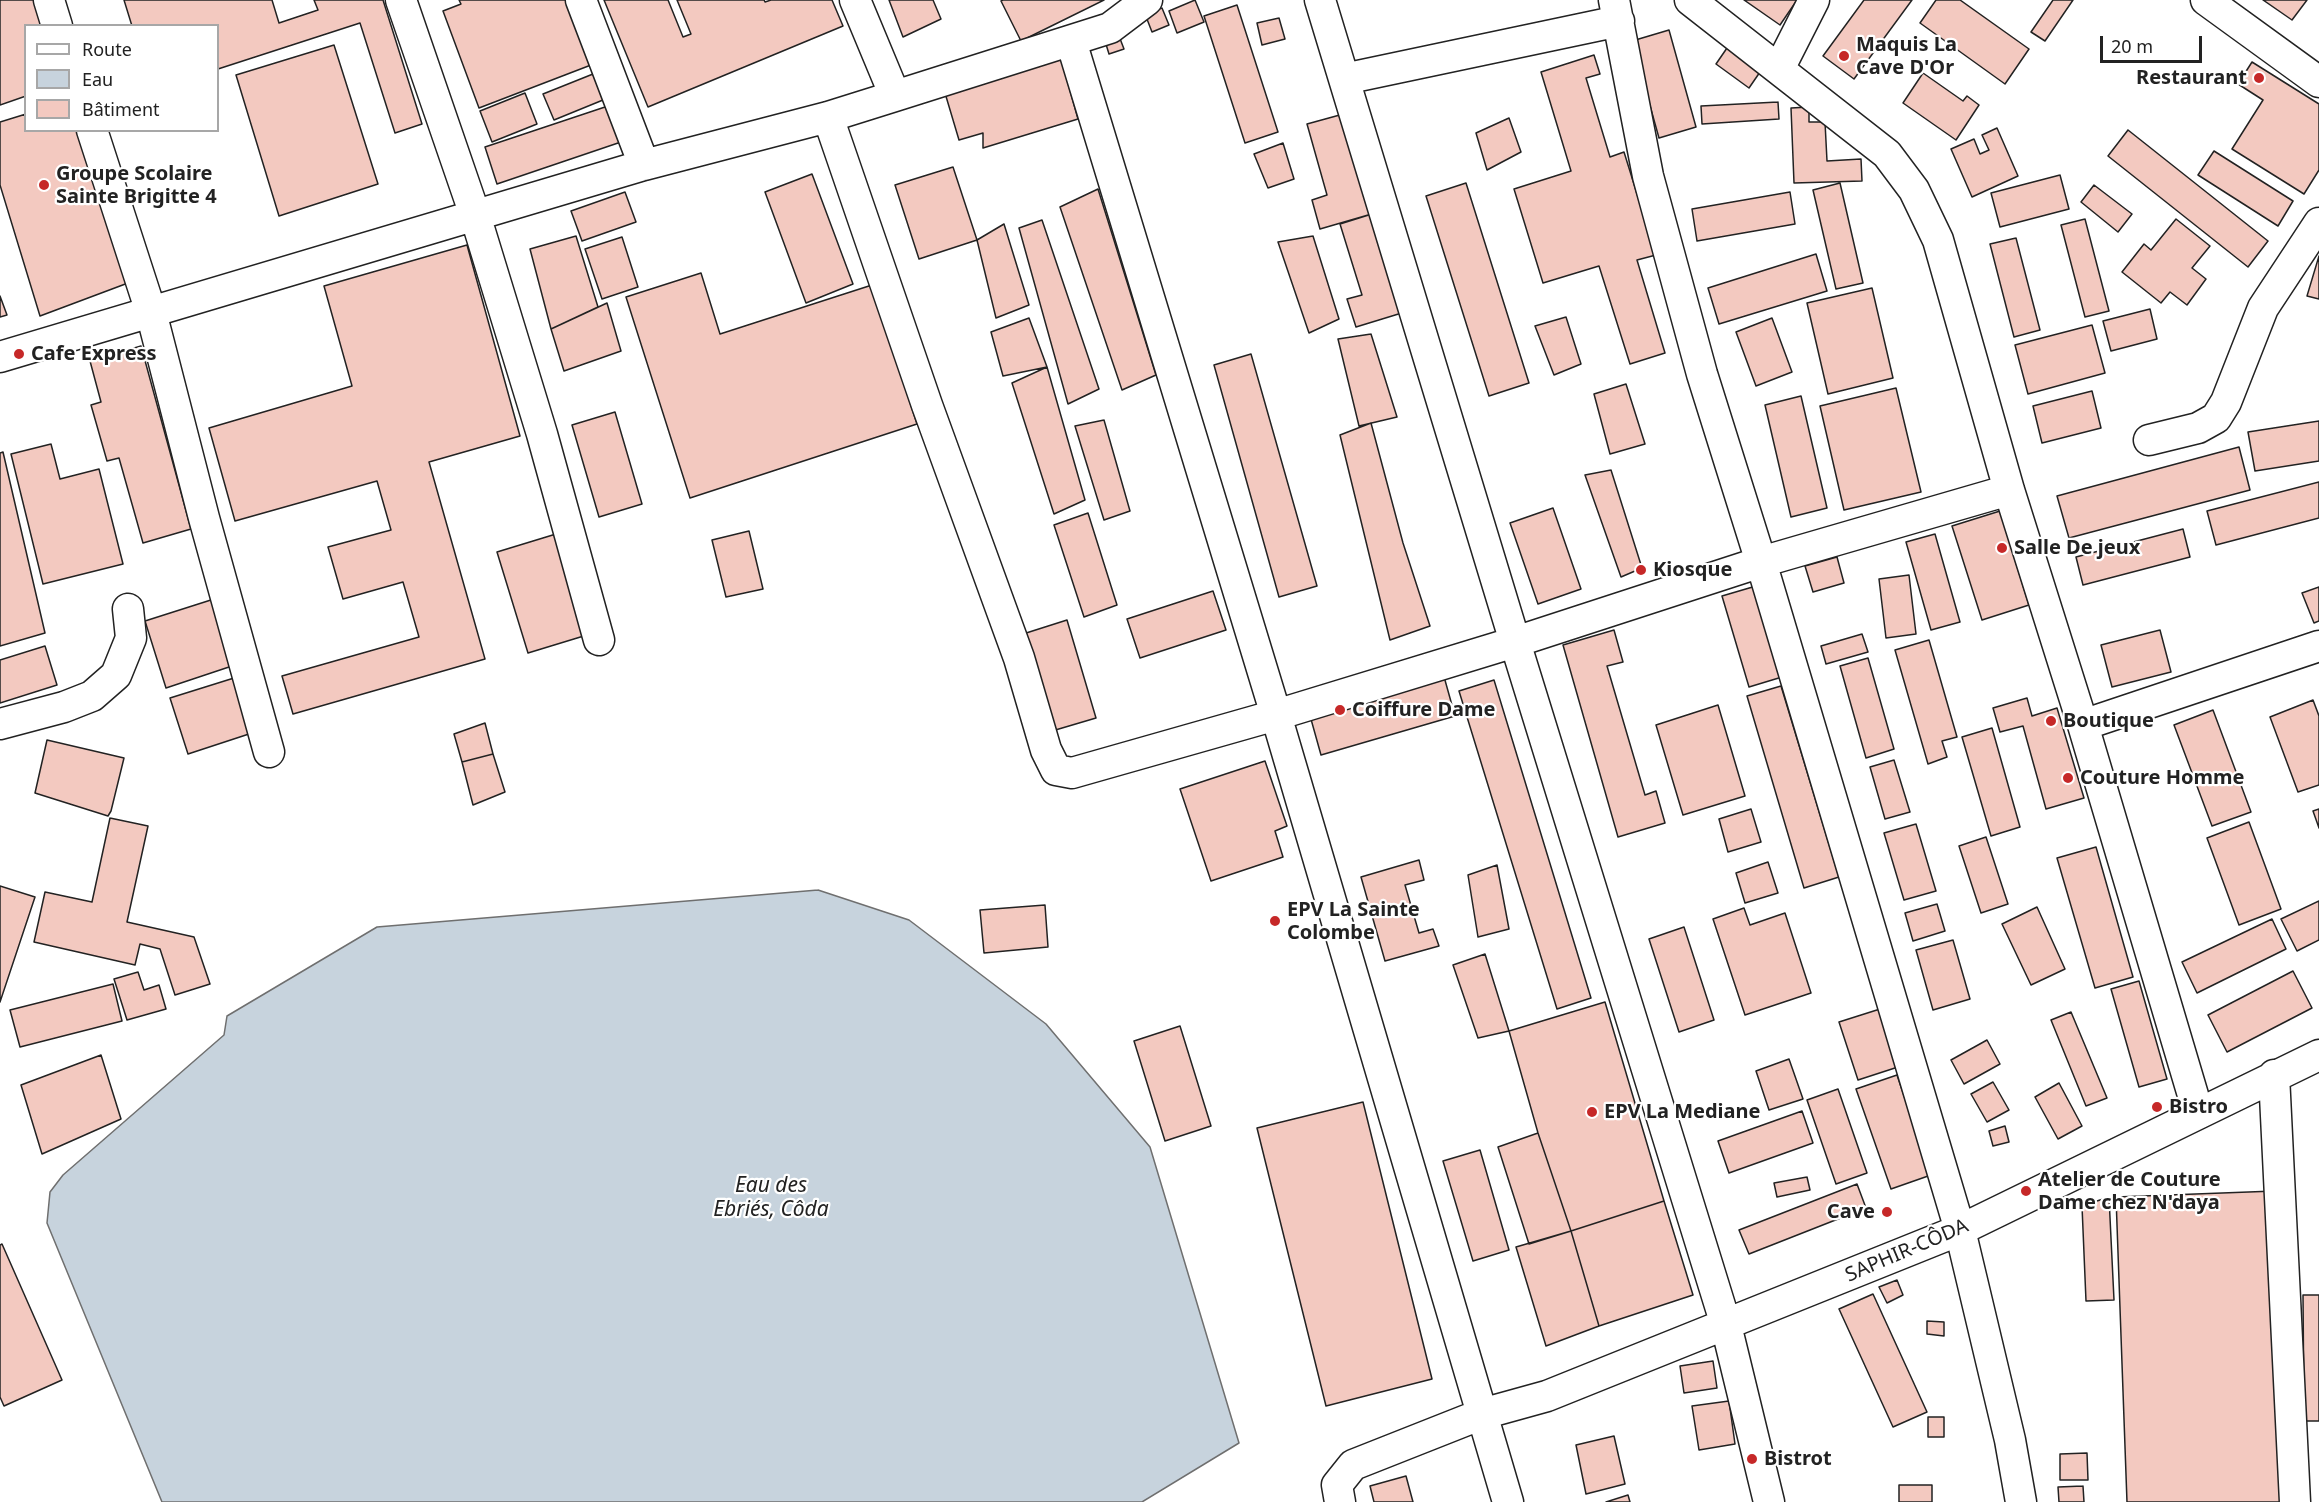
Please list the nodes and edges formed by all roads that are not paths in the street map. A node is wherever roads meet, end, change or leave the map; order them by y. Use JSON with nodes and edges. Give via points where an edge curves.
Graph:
{"nodes":[{"id":1,"x":49,"y":0,"type":"edge"},
{"id":2,"x":400,"y":0,"type":"edge"},
{"id":3,"x":581,"y":0,"type":"edge"},
{"id":4,"x":855,"y":0,"type":"edge"},
{"id":5,"x":1147,"y":0,"type":"edge"},
{"id":6,"x":1320,"y":0,"type":"edge"},
{"id":7,"x":1690,"y":0,"type":"edge"},
{"id":8,"x":1814,"y":0,"type":"edge"},
{"id":9,"x":2206,"y":0,"type":"edge"},
{"id":10,"x":1617,"y":11,"type":"edge"},
{"id":11,"x":56,"y":24,"type":"edge"},
{"id":12,"x":1071,"y":41,"type":"junction"},
{"id":13,"x":1779,"y":69,"type":"junction"},
{"id":14,"x":1344,"y":79,"type":"junction"},
{"id":15,"x":2319,"y":82,"type":"edge"},
{"id":16,"x":895,"y":96,"type":"junction"},
{"id":17,"x":828,"y":117,"type":"junction"},
{"id":18,"x":93,"y":132,"type":"edge"},
{"id":19,"x":644,"y":165,"type":"junction"},
{"id":20,"x":475,"y":215,"type":"junction"},
{"id":21,"x":2319,"y":223,"type":"edge"},
{"id":22,"x":151,"y":312,"type":"junction"},
{"id":23,"x":0,"y":357,"type":"edge"},
{"id":24,"x":2149,"y":440,"type":"dead end"},
{"id":25,"x":2009,"y":490,"type":"junction"},
{"id":26,"x":1761,"y":562,"type":"junction"},
{"id":27,"x":128,"y":609,"type":"dead end"},
{"id":28,"x":599,"y":639,"type":"dead end"},
{"id":29,"x":1515,"y":642,"type":"junction"},
{"id":30,"x":2319,"y":646,"type":"edge"},
{"id":31,"x":1276,"y":715,"type":"junction"},
{"id":32,"x":0,"y":724,"type":"edge"},
{"id":33,"x":2083,"y":725,"type":"junction"},
{"id":34,"x":269,"y":752,"type":"dead end"},
{"id":35,"x":2319,"y":1055,"type":"edge"},
{"id":36,"x":2274,"y":1075,"type":"junction"},
{"id":37,"x":2198,"y":1112,"type":"junction"},
{"id":38,"x":1960,"y":1230,"type":"junction"},
{"id":39,"x":1726,"y":1325,"type":"junction"},
{"id":40,"x":1482,"y":1414,"type":"junction"},
{"id":41,"x":1340,"y":1502,"type":"edge"},
{"id":42,"x":1508,"y":1502,"type":"edge"},
{"id":43,"x":1769,"y":1502,"type":"edge"},
{"id":44,"x":2021,"y":1502,"type":"edge"},
{"id":45,"x":2295,"y":1502,"type":"edge"}],
"edges":[{"from":1,"to":11,"type":"street"},
{"from":2,"to":20,"type":"street"},
{"from":3,"to":19,"type":"street"},
{"from":4,"to":16,"type":"street"},
{"from":5,"to":12,"type":"street","via":[[1110,28]]},
{"from":6,"to":14,"type":"street"},
{"from":7,"to":13,"type":"street"},
{"from":8,"to":13,"type":"street"},
{"from":9,"to":15,"type":"street"},
{"from":10,"to":14,"type":"street"},
{"from":10,"to":26,"type":"street","via":[[1648,176],[1702,374]]},
{"from":12,"to":16,"type":"street"},
{"from":12,"to":31,"type":"street"},
{"from":13,"to":25,"type":"street","via":[[1887,154],[1914,190],[1938,240]]},
{"from":14,"to":29,"type":"street"},
{"from":16,"to":17,"type":"street"},
{"from":17,"to":19,"type":"street"},
{"from":17,"to":31,"type":"street","via":[[1056,770],[1072,773]]},
{"from":18,"to":22,"type":"street"},
{"from":19,"to":20,"type":"street"},
{"from":20,"to":22,"type":"street"},
{"from":20,"to":28,"type":"street"},
{"from":21,"to":24,"type":"street","via":[[2263,308],[2216,418],[2198,428]]},
{"from":22,"to":23,"type":"street"},
{"from":22,"to":34,"type":"street"},
{"from":25,"to":26,"type":"street"},
{"from":25,"to":33,"type":"street"},
{"from":26,"to":29,"type":"street"},
{"from":26,"to":38,"type":"street"},
{"from":27,"to":32,"type":"street","via":[[131,638],[116,675],[92,696]]},
{"from":29,"to":31,"type":"street"},
{"from":29,"to":39,"type":"street"},
{"from":30,"to":33,"type":"street"},
{"from":31,"to":40,"type":"street"},
{"from":33,"to":37,"type":"street"},
{"from":35,"to":36,"type":"street","name":"SAPHIR-CÔDA"},
{"from":36,"to":37,"type":"street","name":"SAPHIR-CÔDA"},
{"from":36,"to":45,"type":"street"},
{"from":37,"to":38,"type":"street","name":"SAPHIR-CÔDA"},
{"from":38,"to":39,"type":"street","name":"SAPHIR-CÔDA"},
{"from":38,"to":44,"type":"street"},
{"from":39,"to":40,"type":"street","name":"SAPHIR-CÔDA","via":[[1547,1396]]},
{"from":39,"to":43,"type":"street"},
{"from":40,"to":41,"type":"street","name":"SAPHIR-CÔDA","via":[[1353,1465],[1337,1485]]},
{"from":40,"to":42,"type":"street"}]}
